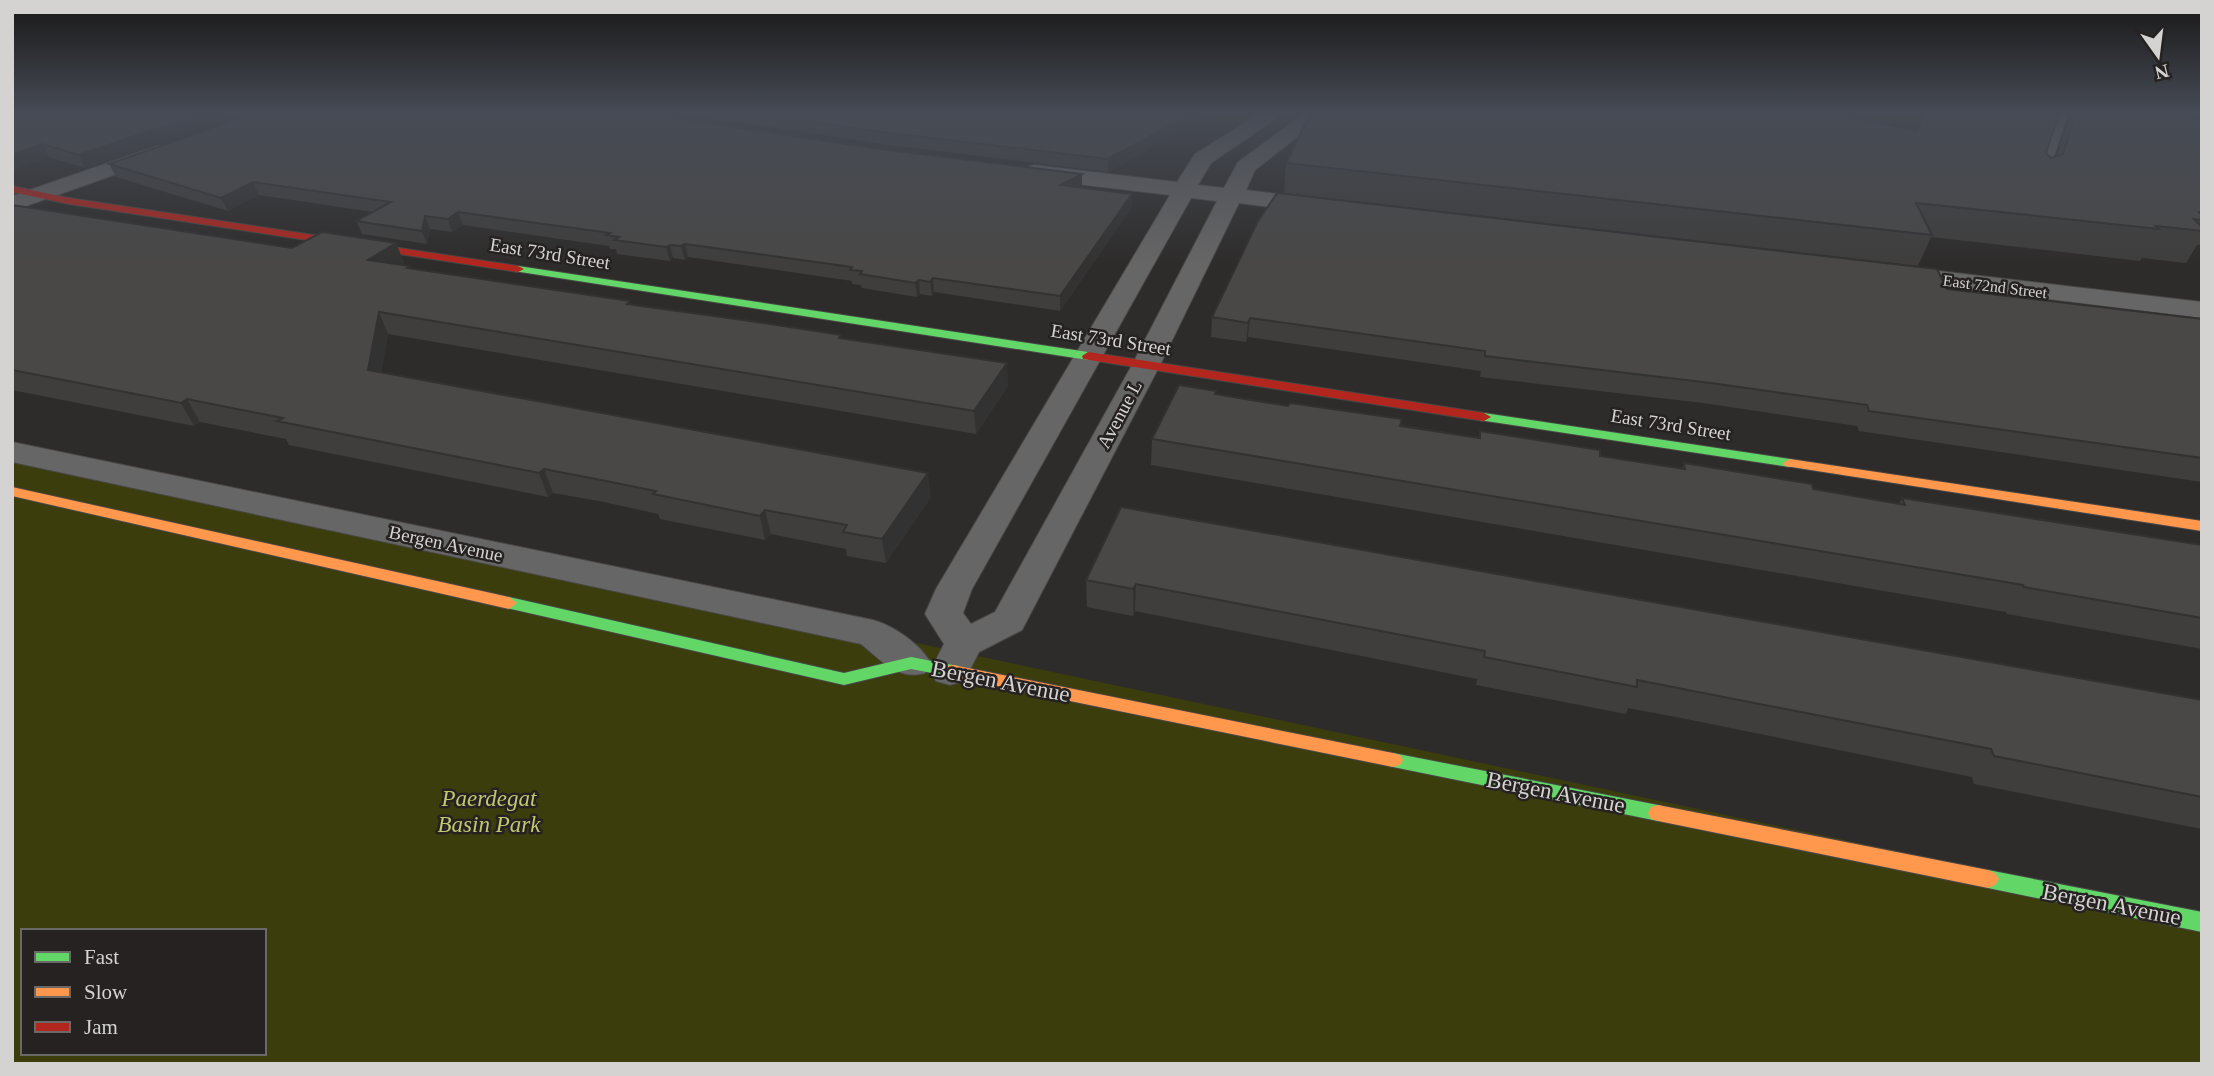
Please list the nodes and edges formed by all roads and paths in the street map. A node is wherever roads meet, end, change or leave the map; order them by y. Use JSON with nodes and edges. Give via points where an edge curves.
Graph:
{"nodes":[{"id":1,"x":104,"y":163,"type":"edge"},
{"id":2,"x":114,"y":163,"type":"edge"},
{"id":3,"x":1200,"y":163,"type":"edge"},
{"id":4,"x":1251,"y":163,"type":"edge"},
{"id":5,"x":2047,"y":163,"type":"edge"},
{"id":6,"x":1007,"y":169,"type":"edge"},
{"id":7,"x":2040,"y":183,"type":"edge"},
{"id":8,"x":1184,"y":190,"type":"junction"},
{"id":9,"x":13,"y":194,"type":"edge"},
{"id":10,"x":36,"y":194,"type":"junction"},
{"id":11,"x":1229,"y":195,"type":"junction"},
{"id":12,"x":1348,"y":209,"type":"edge"},
{"id":13,"x":1871,"y":271,"type":"edge"},
{"id":14,"x":2202,"y":310,"type":"edge"},
{"id":15,"x":1089,"y":356,"type":"junction"},
{"id":16,"x":1146,"y":365,"type":"junction"},
{"id":17,"x":12,"y":452,"type":"edge"},
{"id":18,"x":12,"y":491,"type":"edge"},
{"id":19,"x":2202,"y":526,"type":"edge"},
{"id":20,"x":957,"y":657,"type":"junction"},
{"id":21,"x":911,"y":663,"type":"junction"},
{"id":22,"x":2202,"y":922,"type":"edge"}],
"edges":[{"from":1,"to":9,"type":"street"},
{"from":2,"to":10,"type":"street"},
{"from":3,"to":8,"type":"street"},
{"from":4,"to":11,"type":"street","name":"Avenue L"},
{"from":5,"to":7,"type":"lane"},
{"from":6,"to":8,"type":"street"},
{"from":8,"to":11,"type":"street"},
{"from":8,"to":15,"type":"street"},
{"from":9,"to":10,"type":"street"},
{"from":10,"to":15,"type":"street","name":"East 73rd Street"},
{"from":11,"to":12,"type":"street"},
{"from":11,"to":16,"type":"street","name":"Avenue L"},
{"from":13,"to":14,"type":"street","name":"East 72nd Street"},
{"from":15,"to":16,"type":"street","name":"East 73rd Street"},
{"from":15,"to":20,"type":"street","via":[[954,589],[944,614]]},
{"from":16,"to":19,"type":"street","name":"East 73rd Street"},
{"from":16,"to":20,"type":"street","name":"Avenue L","via":[[1009,621]]},
{"from":17,"to":21,"type":"street","name":"Bergen Avenue","via":[[873,633]]},
{"from":18,"to":21,"type":"street","name":"Bergen Avenue","via":[[844,679]]},
{"from":20,"to":21,"type":"street","name":"Bergen Avenue"},
{"from":20,"to":22,"type":"street","name":"Bergen Avenue"}]}
